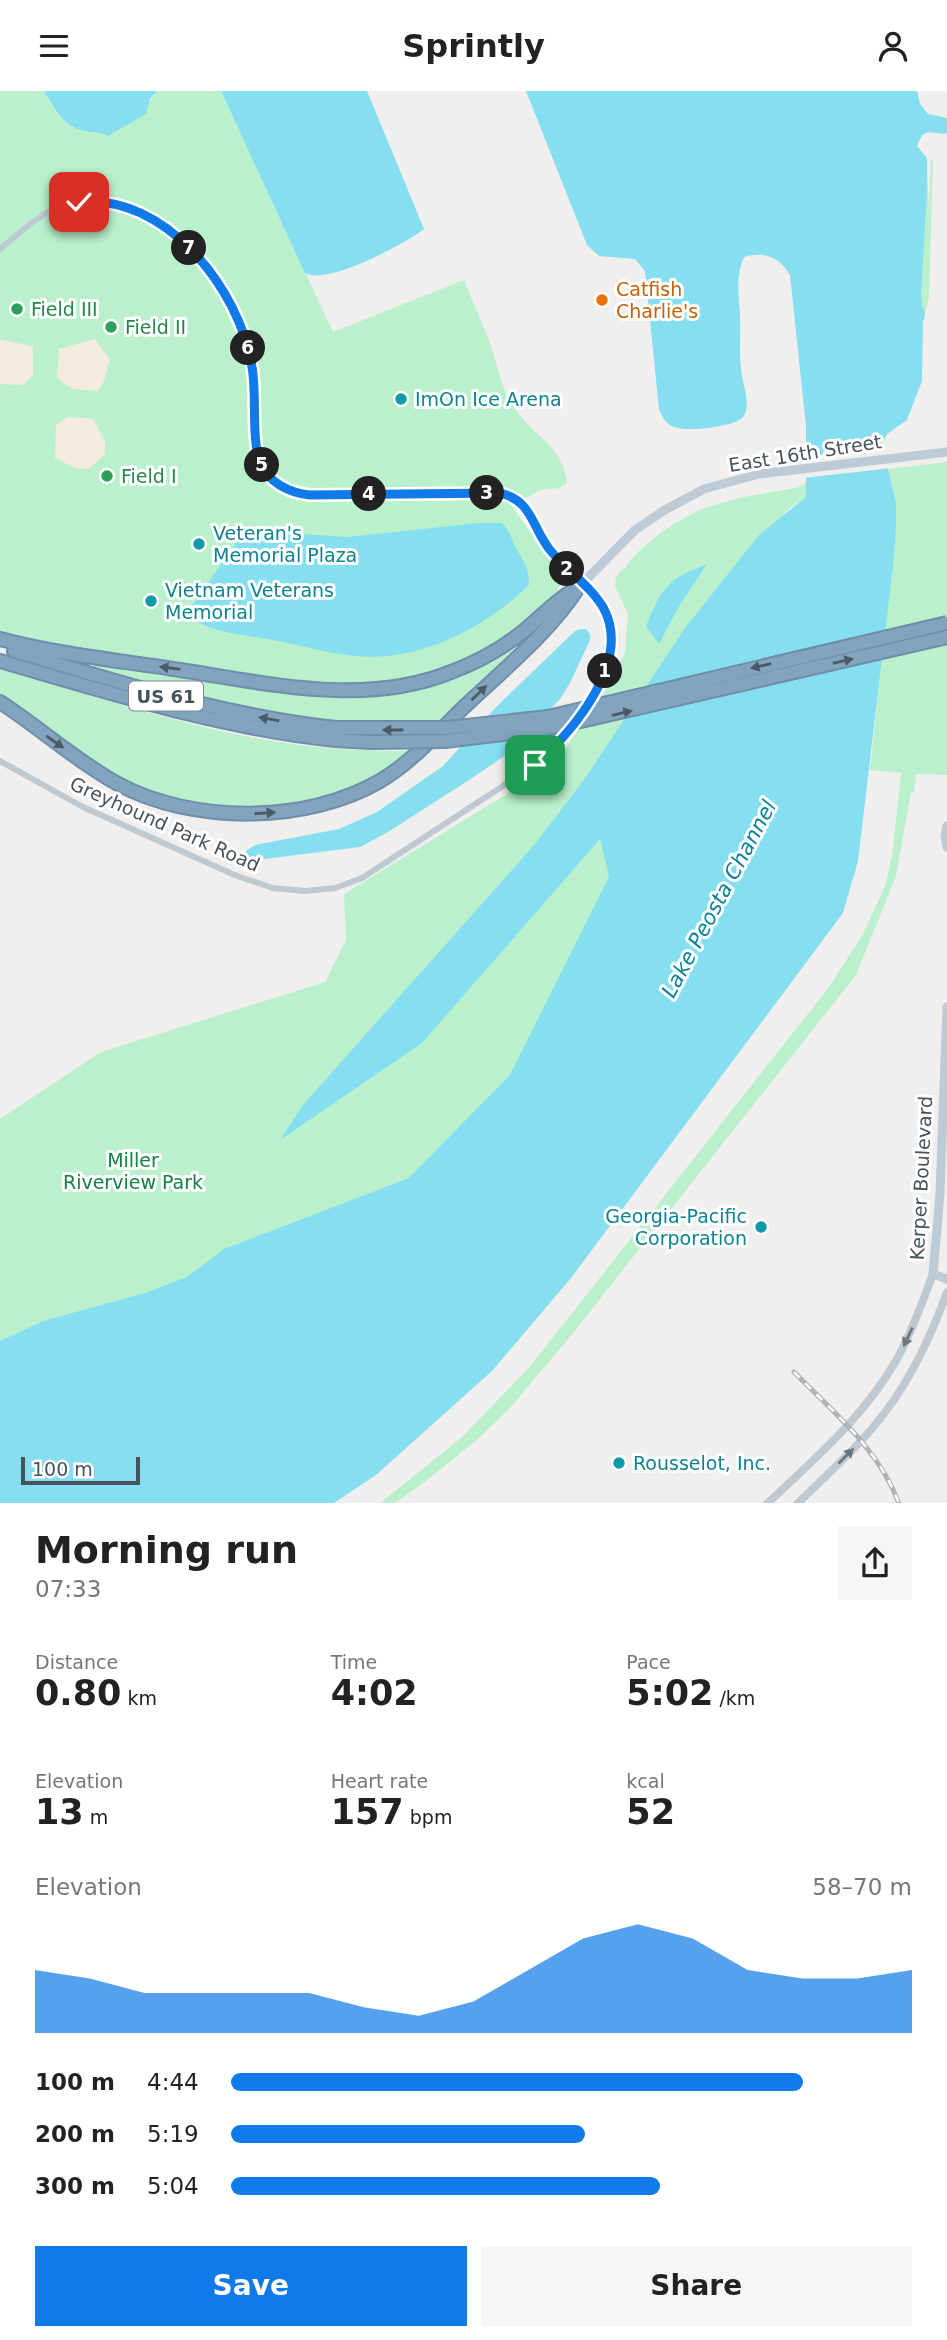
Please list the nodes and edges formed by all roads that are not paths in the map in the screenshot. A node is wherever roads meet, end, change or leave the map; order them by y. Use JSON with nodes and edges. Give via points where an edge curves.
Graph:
{"nodes":[{"id":1,"x":0,"y":249,"type":"edge"},
{"id":2,"x":947,"y":452,"type":"edge"},
{"id":3,"x":580,"y":586,"type":"junction"},
{"id":4,"x":947,"y":623,"type":"edge"},
{"id":5,"x":947,"y":637,"type":"edge"},
{"id":6,"x":0,"y":639,"type":"edge"},
{"id":7,"x":0,"y":647,"type":"edge"},
{"id":8,"x":0,"y":661,"type":"edge"},
{"id":9,"x":0,"y":702,"type":"edge"},
{"id":10,"x":336,"y":734,"type":"junction"},
{"id":11,"x":0,"y":761,"type":"edge"},
{"id":12,"x":947,"y":826,"type":"edge"},
{"id":13,"x":947,"y":847,"type":"edge"},
{"id":14,"x":947,"y":1007,"type":"edge"},
{"id":15,"x":933,"y":1274,"type":"junction"},
{"id":16,"x":947,"y":1279,"type":"edge"},
{"id":17,"x":947,"y":1292,"type":"edge"},
{"id":18,"x":767,"y":1503,"type":"edge"},
{"id":19,"x":797,"y":1503,"type":"edge"}],
"edges":[{"from":1,"to":3,"type":"street","name":"Greyhound Park Road","via":[[54,209],[79,202],[109,202],[152,219],[193,251],[234,308],[252,364],[260,461],[276,483],[310,495],[509,496],[526,507],[543,541]]},
{"from":2,"to":3,"type":"main road","name":"East 16th Street","via":[[790,470],[733,479],[704,489],[635,530]]},
{"from":3,"to":6,"type":"highway","one_way":true,"via":[[490,654],[431,680],[382,690],[281,685]]},
{"from":9,"to":3,"type":"highway","one_way":true,"via":[[118,783],[149,797],[187,808],[240,814],[307,807],[379,781],[411,758],[531,643]]},
{"from":3,"to":11,"type":"street","name":"Greyhound Park Road","via":[[598,600],[607,617],[611,646],[605,671],[580,715],[552,750],[399,855],[335,888],[288,891],[256,883],[83,807]]},
{"from":4,"to":10,"type":"highway","number":"US 61","one_way":true,"bridge":true,"via":[[548,716]]},
{"from":10,"to":5,"type":"highway","number":"US 61","one_way":true,"bridge":true,"via":[[370,742],[445,741],[546,729]]},
{"from":10,"to":7,"type":"highway","number":"US 61","one_way":true,"via":[[200,705]]},
{"from":8,"to":10,"type":"highway","number":"US 61","via":[[243,727]]},
{"from":12,"to":13,"type":"main road"},
{"from":14,"to":15,"type":"main road","name":"Kerper Boulevard"},
{"from":15,"to":16,"type":"main road"},
{"from":15,"to":18,"type":"street","name":"Kerper Boulevard","one_way":true,"via":[[905,1344],[885,1379],[858,1415]]},
{"from":19,"to":17,"type":"street","one_way":true,"via":[[886,1413],[914,1369]]}]}
